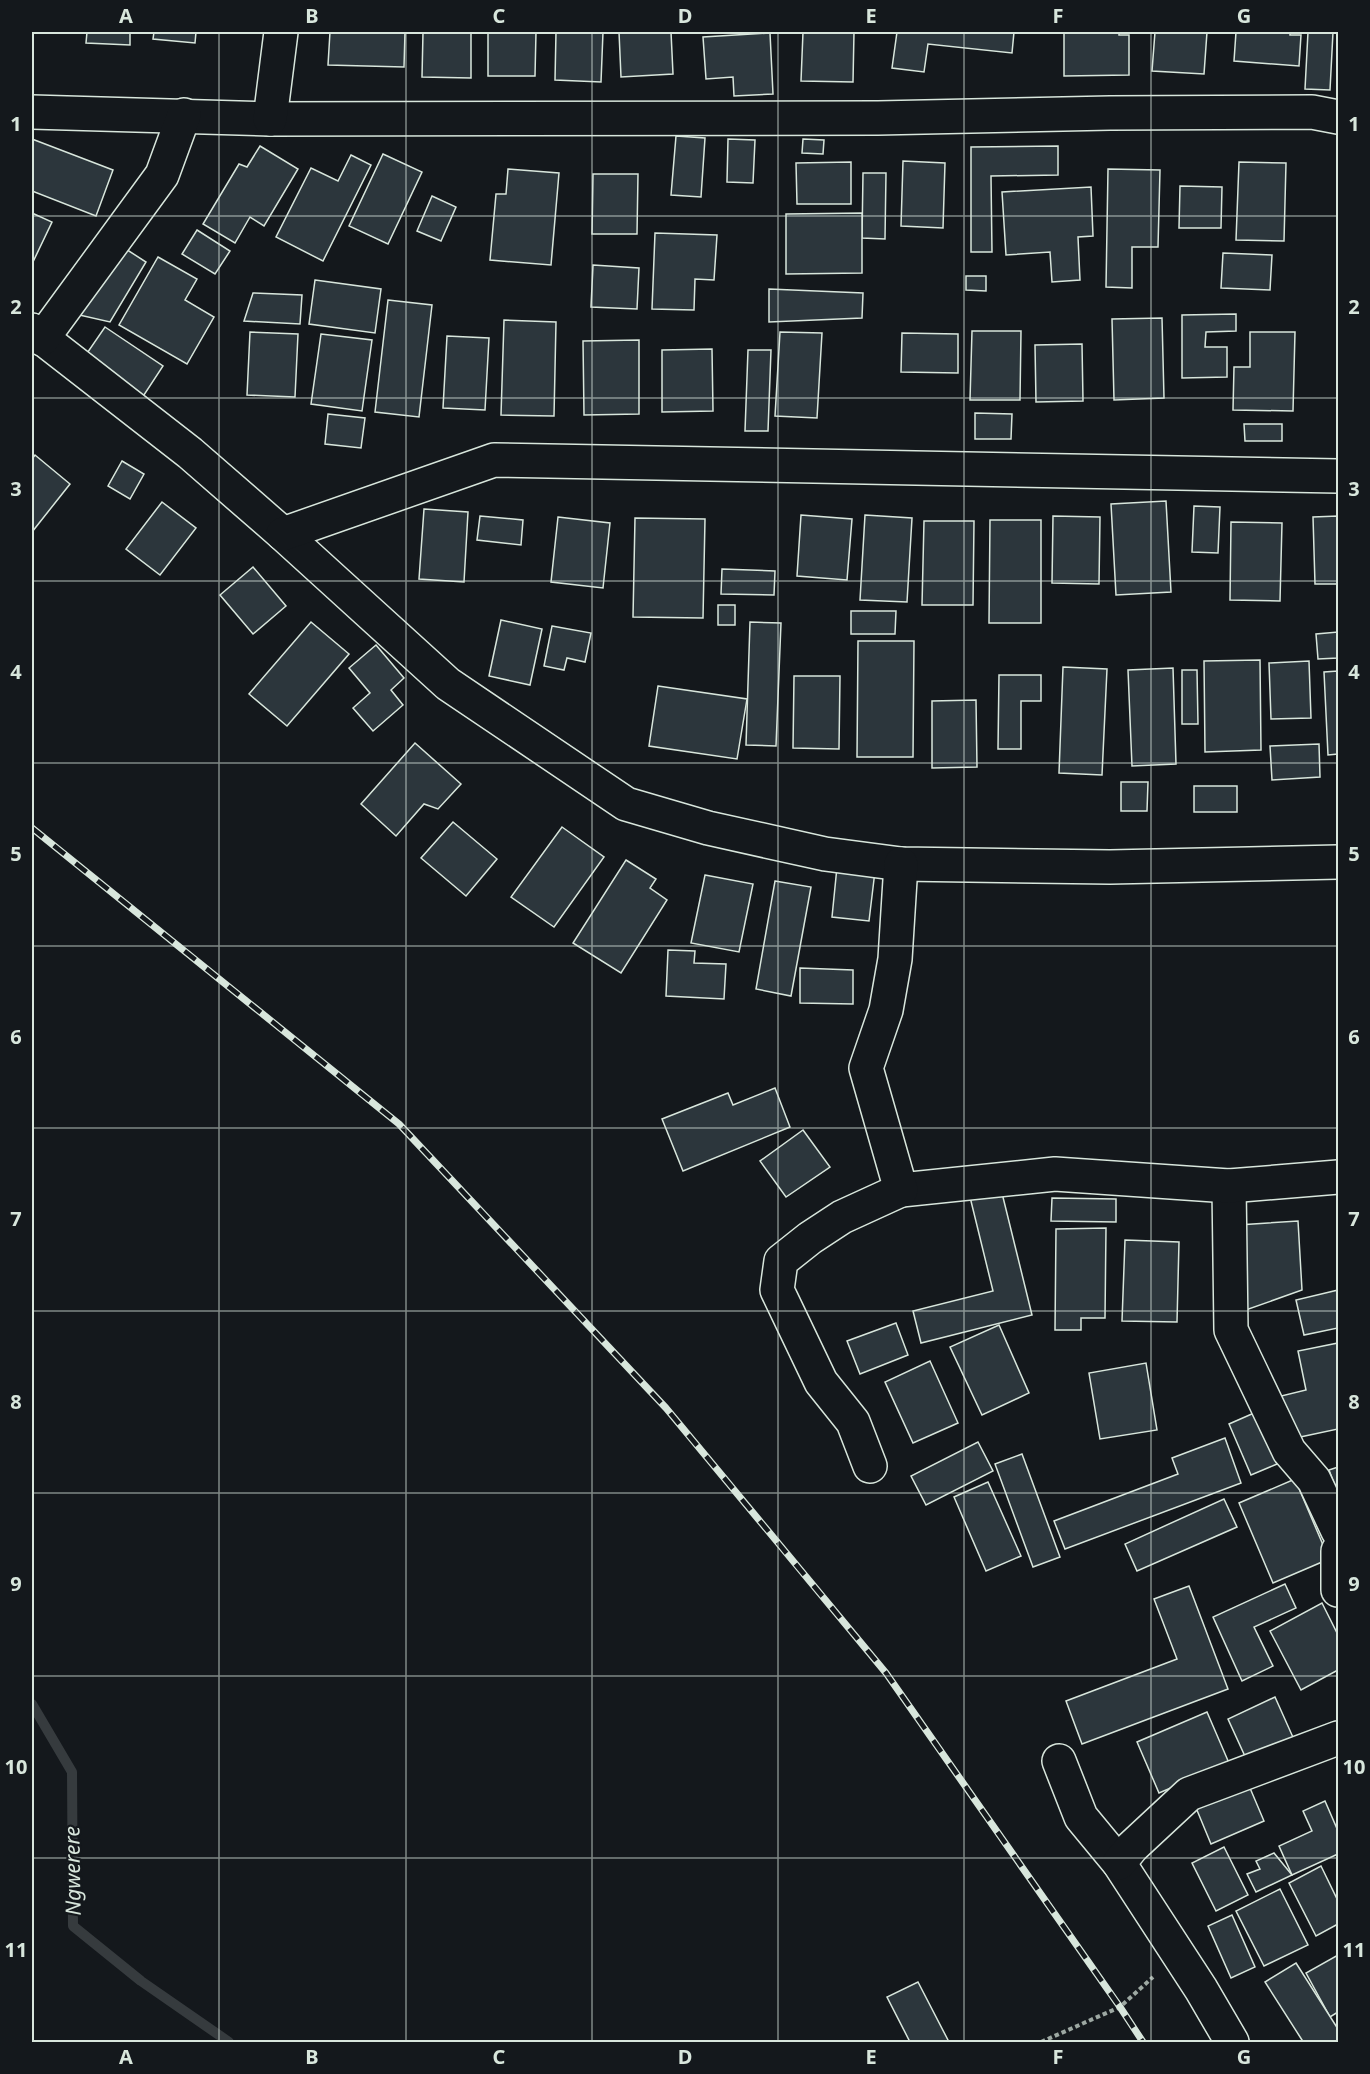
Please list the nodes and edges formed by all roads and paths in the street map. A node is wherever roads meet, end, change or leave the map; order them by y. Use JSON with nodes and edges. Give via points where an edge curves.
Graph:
{"nodes":[{"id":1,"x":280,"y":32,"type":"edge"},
{"id":2,"x":32,"y":112,"type":"edge"},
{"id":3,"x":184,"y":115,"type":"junction"},
{"id":4,"x":1338,"y":117,"type":"edge"},
{"id":5,"x":270,"y":119,"type":"junction"},
{"id":6,"x":37,"y":334,"type":"edge"},
{"id":7,"x":1338,"y":476,"type":"edge"},
{"id":8,"x":283,"y":534,"type":"junction"},
{"id":9,"x":1338,"y":862,"type":"edge"},
{"id":10,"x":901,"y":864,"type":"junction"},
{"id":11,"x":1338,"y":1177,"type":"edge"},
{"id":12,"x":1229,"y":1186,"type":"junction"},
{"id":13,"x":901,"y":1190,"type":"junction"},
{"id":14,"x":870,"y":1466,"type":"dead end"},
{"id":15,"x":1338,"y":1531,"type":"edge"},
{"id":16,"x":1338,"y":1551,"type":"edge"},
{"id":17,"x":1338,"y":1590,"type":"edge"},
{"id":18,"x":1338,"y":1738,"type":"edge"},
{"id":19,"x":1059,"y":1761,"type":"dead end"},
{"id":20,"x":1119,"y":1863,"type":"junction"},
{"id":21,"x":1178,"y":1953,"type":"junction"},
{"id":22,"x":1041,"y":2043,"type":"edge"},
{"id":23,"x":1232,"y":2043,"type":"edge"}],
"edges":[{"from":1,"to":5,"type":"street"},
{"from":2,"to":3,"type":"street"},
{"from":3,"to":5,"type":"street"},
{"from":3,"to":6,"type":"street","via":[[162,175]]},
{"from":4,"to":5,"type":"street","via":[[1288,112],[878,118]]},
{"from":6,"to":8,"type":"street","via":[[190,453]]},
{"from":7,"to":8,"type":"street","via":[[494,460]]},
{"from":8,"to":10,"type":"street","via":[[448,684],[626,804],[708,828],[825,854]]},
{"from":9,"to":10,"type":"street","via":[[1110,867]]},
{"from":10,"to":13,"type":"street","via":[[895,959],[886,1010],[866,1068]]},
{"from":11,"to":12,"type":"street"},
{"from":12,"to":13,"type":"street","via":[[1055,1174]]},
{"from":12,"to":15,"type":"street","via":[[1231,1330],[1288,1451],[1314,1480]]},
{"from":13,"to":14,"type":"street","via":[[842,1217],[781,1261],[777,1290],[821,1382],[854,1422]]},
{"from":16,"to":17,"type":"street"},
{"from":18,"to":20,"type":"street","via":[[1189,1794]]},
{"from":19,"to":20,"type":"street","via":[[1081,1817]]},
{"from":20,"to":21,"type":"street"},
{"from":21,"to":22,"type":"path","via":[[1120,2007]]},
{"from":21,"to":23,"type":"street"}]}
